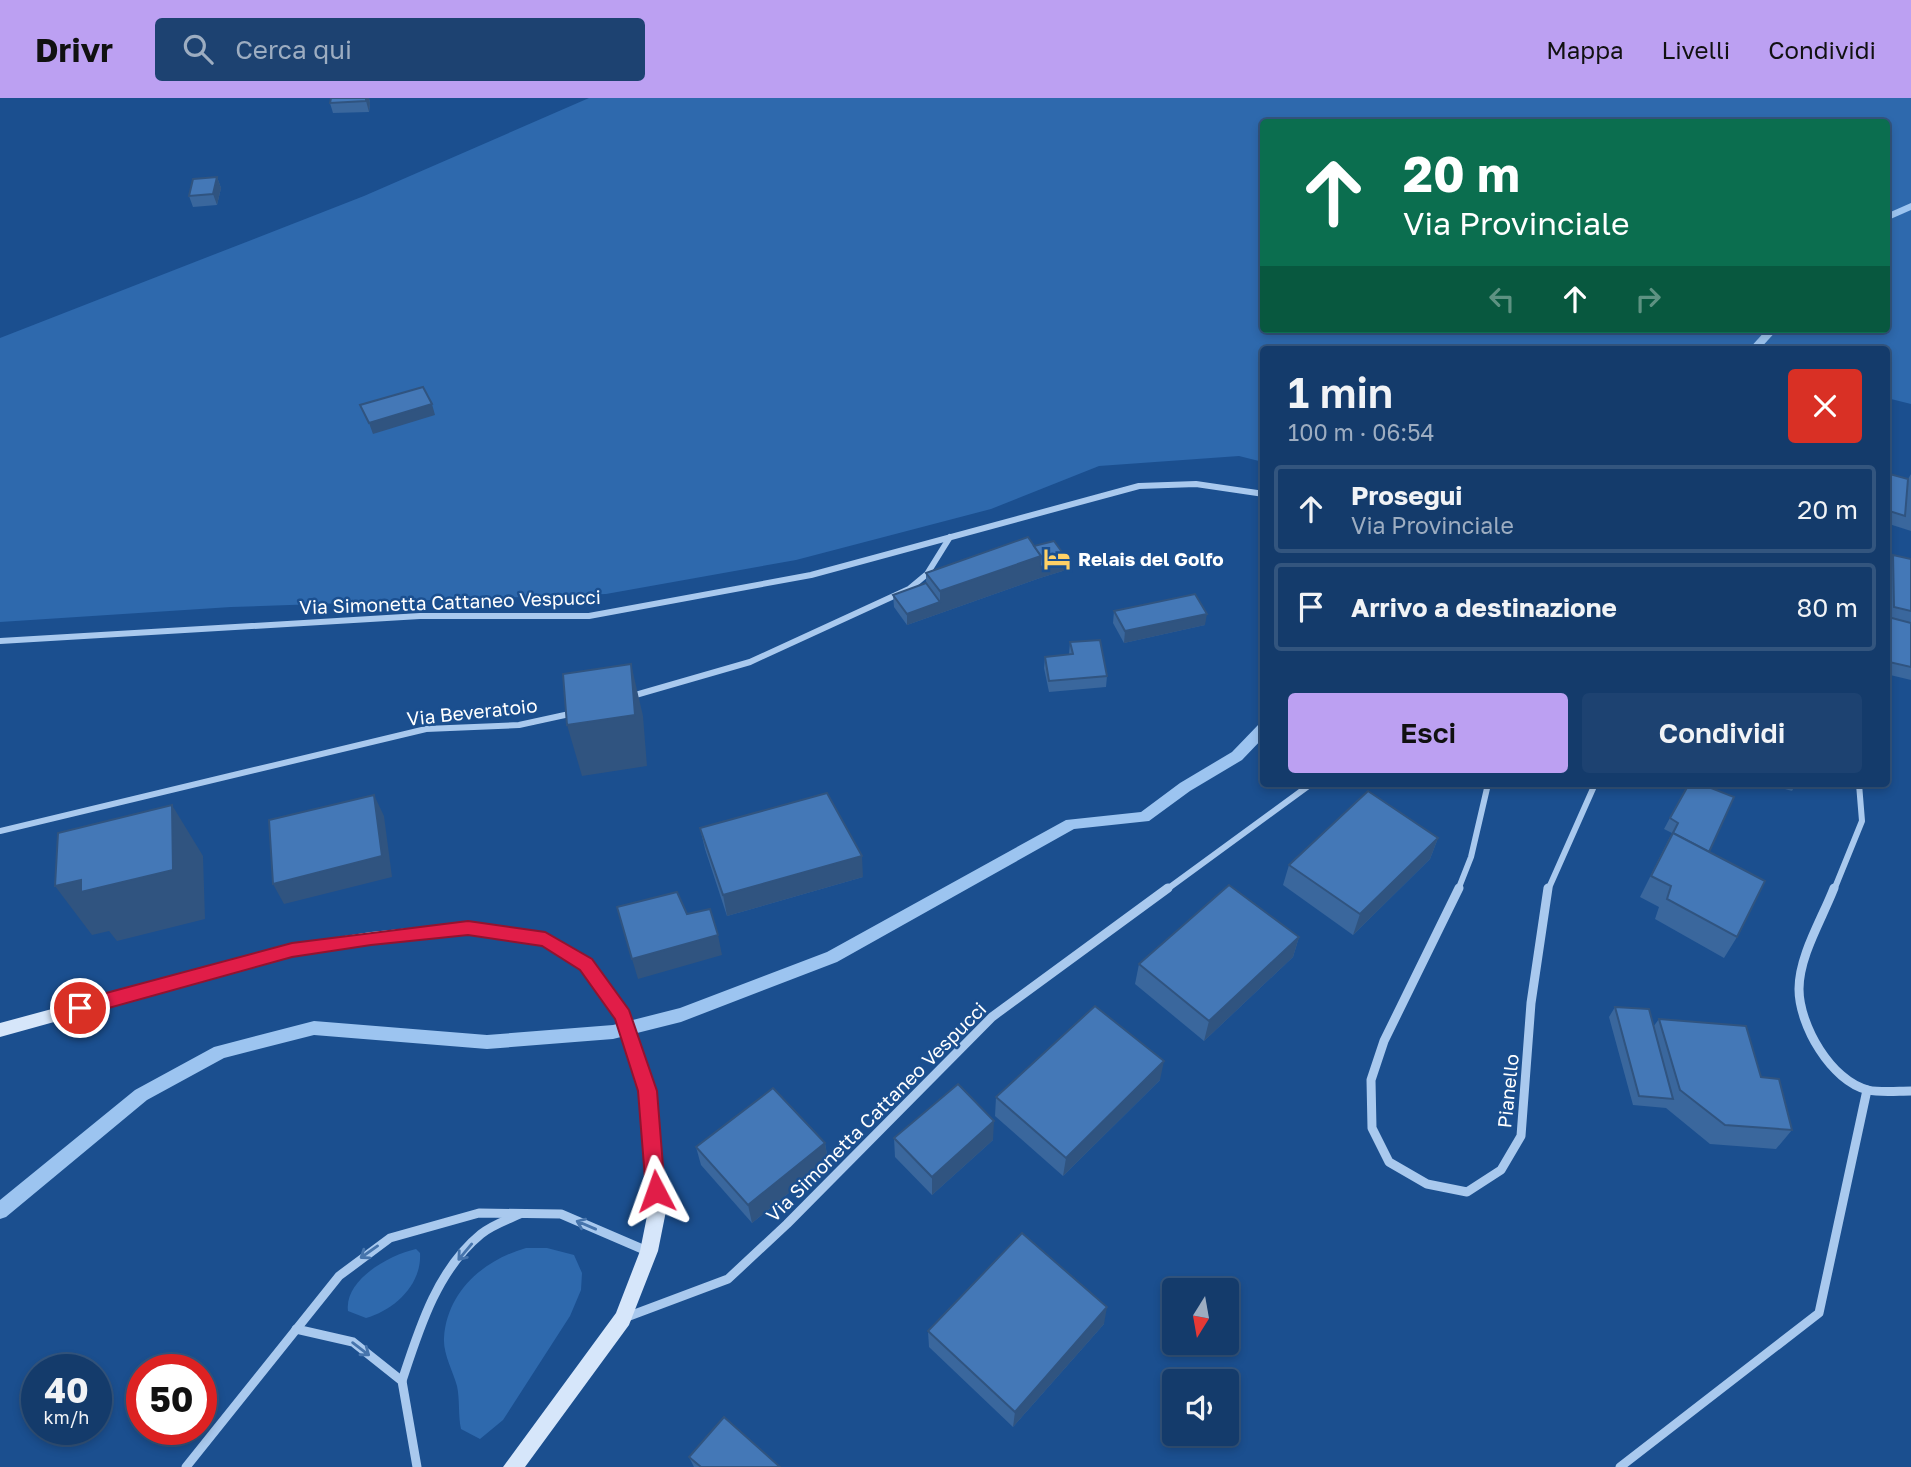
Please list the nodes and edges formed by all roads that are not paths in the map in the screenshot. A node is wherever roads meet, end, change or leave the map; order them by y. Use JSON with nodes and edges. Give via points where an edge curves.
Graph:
{"nodes":[{"id":1,"x":1260,"y":493,"type":"edge"},
{"id":2,"x":950,"y":537,"type":"junction"},
{"id":3,"x":0,"y":641,"type":"edge"},
{"id":4,"x":619,"y":700,"type":"edge"},
{"id":5,"x":579,"y":712,"type":"edge"},
{"id":6,"x":1307,"y":787,"type":"edge"},
{"id":7,"x":1487,"y":787,"type":"edge"},
{"id":8,"x":1594,"y":787,"type":"edge"},
{"id":9,"x":1859,"y":787,"type":"edge"},
{"id":10,"x":0,"y":831,"type":"edge"},
{"id":11,"x":0,"y":1030,"type":"edge"},
{"id":12,"x":1867,"y":1090,"type":"junction"},
{"id":13,"x":1911,"y":1091,"type":"edge"},
{"id":14,"x":520,"y":1214,"type":"junction"},
{"id":15,"x":649,"y":1251,"type":"junction"},
{"id":16,"x":623,"y":1319,"type":"junction"},
{"id":17,"x":296,"y":1329,"type":"junction"},
{"id":18,"x":402,"y":1381,"type":"junction"},
{"id":19,"x":186,"y":1467,"type":"edge"},
{"id":20,"x":417,"y":1467,"type":"edge"},
{"id":21,"x":513,"y":1467,"type":"edge"},
{"id":22,"x":1620,"y":1467,"type":"edge"}],
"edges":[{"from":1,"to":2,"type":"street","name":"Via Simonetta Cattaneo Vespucci","via":[[1196,484],[1139,486]]},
{"from":2,"to":3,"type":"street","name":"Via Simonetta Cattaneo Vespucci","via":[[811,575],[589,616],[420,616]]},
{"from":2,"to":4,"type":"street","via":[[926,574],[909,589],[750,662]]},
{"from":5,"to":10,"type":"street","name":"Via Beveratoio","via":[[540,723],[426,729]]},
{"from":6,"to":16,"type":"street","name":"Via Simonetta Cattaneo Vespucci","via":[[992,1017],[728,1279]]},
{"from":7,"to":8,"type":"street","name":"Pianello","via":[[1471,857],[1451,909],[1384,1041],[1371,1080],[1372,1128],[1388,1162],[1427,1184],[1467,1192],[1501,1170],[1521,1136],[1531,1003],[1549,884]]},
{"from":9,"to":12,"type":"street","via":[[1862,821],[1805,960],[1799,990],[1809,1031],[1832,1069]]},
{"from":11,"to":15,"type":"main road","via":[[292,950],[468,928],[545,939],[586,964],[623,1016],[647,1091],[657,1211]]},
{"from":12,"to":13,"type":"street"},
{"from":12,"to":22,"type":"street","via":[[1819,1313]]},
{"from":15,"to":14,"type":"street","one_way":true,"via":[[561,1214]]},
{"from":14,"to":17,"type":"street","one_way":true,"via":[[480,1213],[390,1238],[339,1276]]},
{"from":14,"to":18,"type":"street","one_way":true,"via":[[478,1236],[454,1264],[418,1330]]},
{"from":15,"to":16,"type":"main road"},
{"from":16,"to":21,"type":"main road"},
{"from":17,"to":18,"type":"street","one_way":true,"via":[[353,1342]]},
{"from":17,"to":19,"type":"street"},
{"from":18,"to":20,"type":"street"}]}
